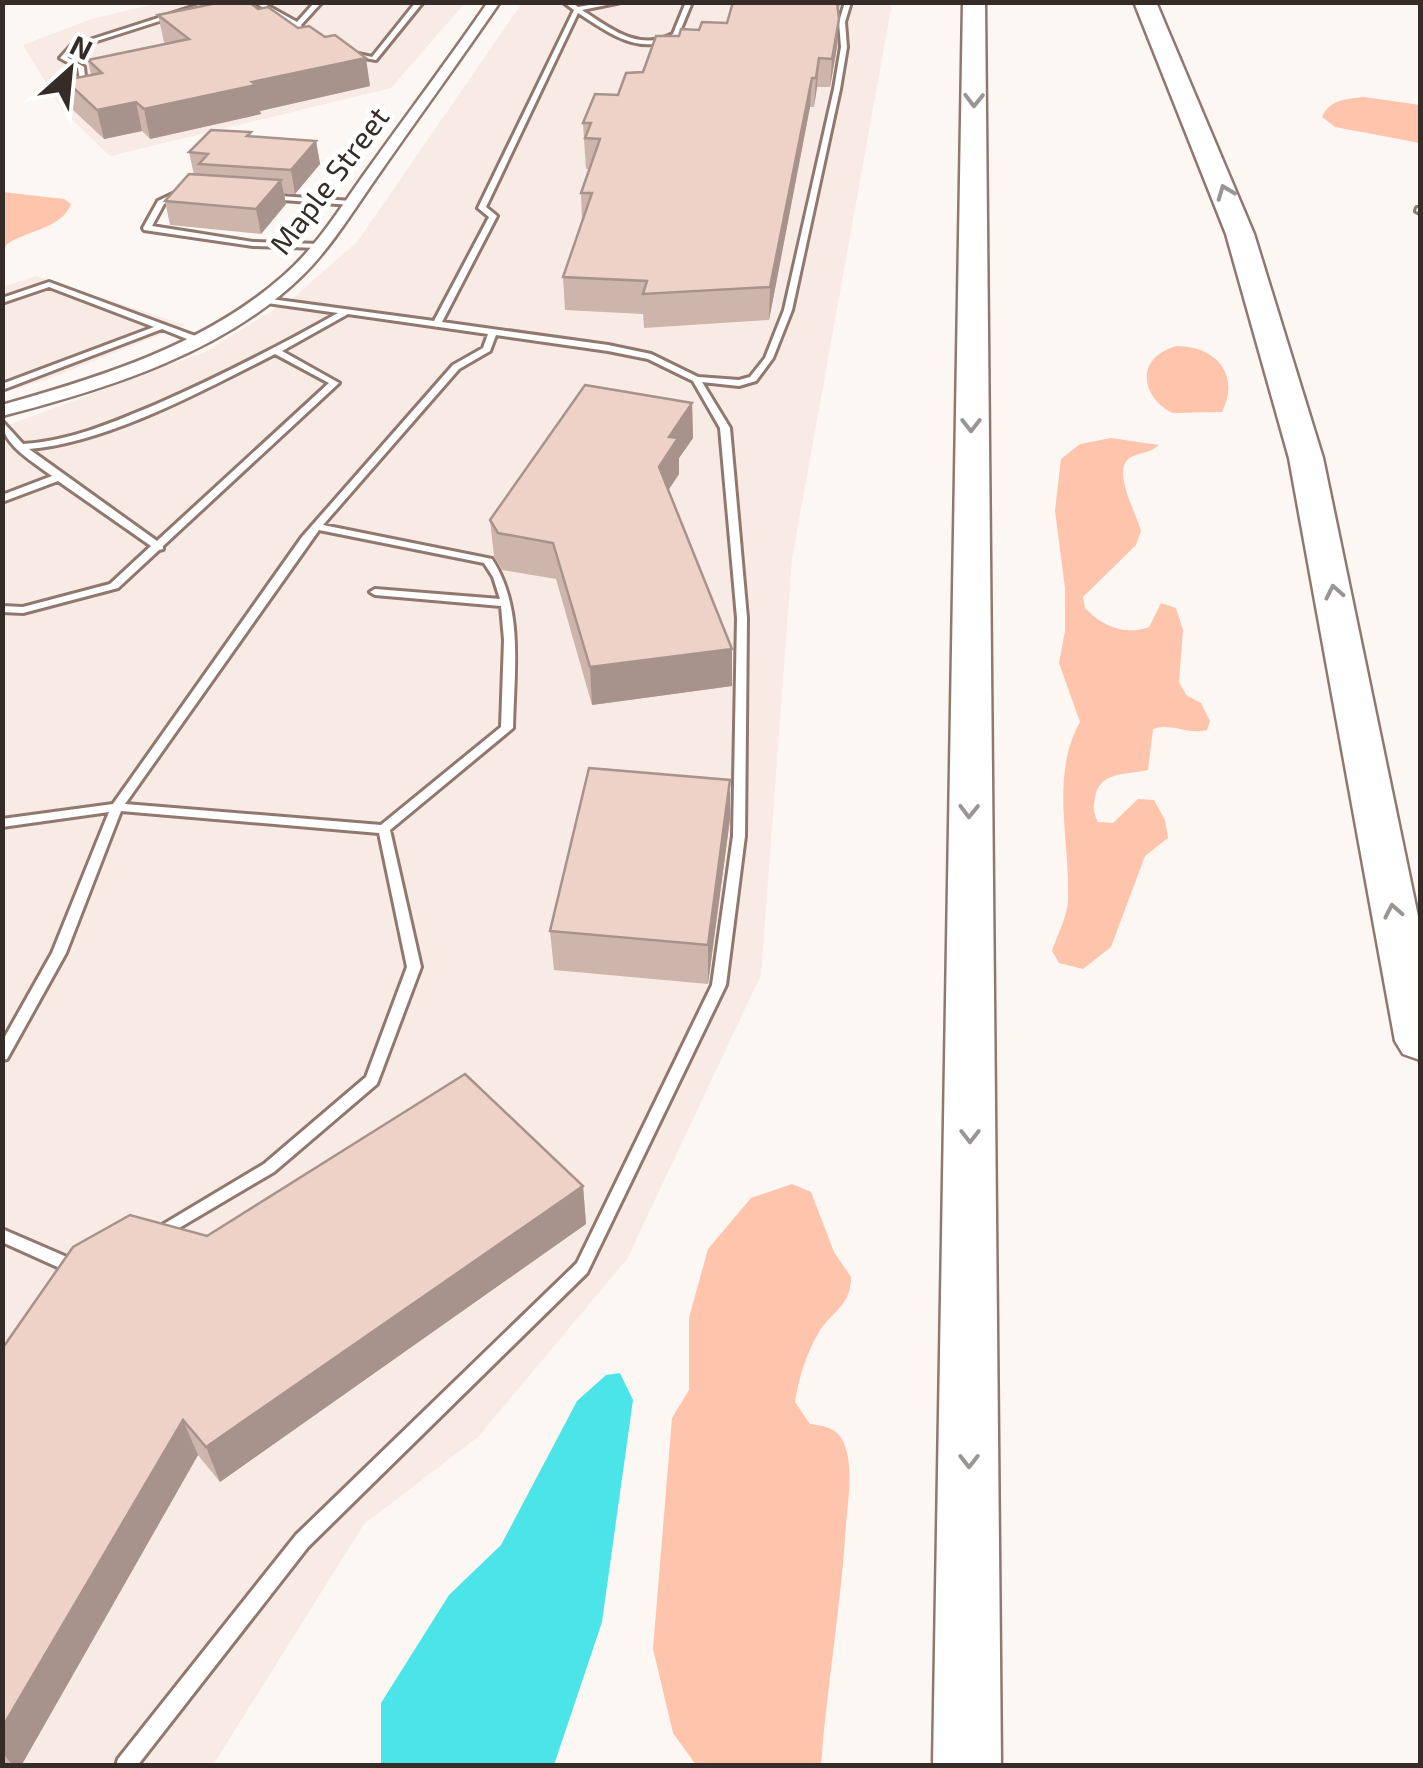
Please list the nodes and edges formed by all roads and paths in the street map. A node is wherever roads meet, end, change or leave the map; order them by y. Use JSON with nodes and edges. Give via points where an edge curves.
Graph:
{"nodes":[{"id":1,"x":216,"y":2,"type":"edge"},
{"id":2,"x":256,"y":2,"type":"edge"},
{"id":3,"x":320,"y":2,"type":"edge"},
{"id":4,"x":420,"y":2,"type":"edge"},
{"id":5,"x":494,"y":2,"type":"edge"},
{"id":6,"x":566,"y":2,"type":"edge"},
{"id":7,"x":618,"y":2,"type":"edge"},
{"id":8,"x":689,"y":2,"type":"edge"},
{"id":9,"x":848,"y":2,"type":"edge"},
{"id":10,"x":974,"y":2,"type":"edge"},
{"id":11,"x":1145,"y":2,"type":"edge"},
{"id":12,"x":597,"y":3,"type":"edge"},
{"id":13,"x":577,"y":9,"type":"junction"},
{"id":14,"x":298,"y":25,"type":"junction"},
{"id":15,"x":314,"y":42,"type":"edge"},
{"id":16,"x":340,"y":52,"type":"edge"},
{"id":17,"x":86,"y":96,"type":"edge"},
{"id":18,"x":199,"y":193,"type":"edge"},
{"id":19,"x":254,"y":196,"type":"edge"},
{"id":20,"x":351,"y":203,"type":"junction"},
{"id":21,"x":321,"y":246,"type":"junction"},
{"id":22,"x":263,"y":300,"type":"junction"},
{"id":23,"x":2,"y":301,"type":"edge"},
{"id":24,"x":346,"y":312,"type":"junction"},
{"id":25,"x":437,"y":324,"type":"junction"},
{"id":26,"x":161,"y":327,"type":"junction"},
{"id":27,"x":492,"y":332,"type":"junction"},
{"id":28,"x":195,"y":340,"type":"junction"},
{"id":29,"x":278,"y":352,"type":"junction"},
{"id":30,"x":696,"y":379,"type":"junction"},
{"id":31,"x":2,"y":387,"type":"edge"},
{"id":32,"x":2,"y":412,"type":"edge"},
{"id":33,"x":2,"y":424,"type":"edge"},
{"id":34,"x":20,"y":447,"type":"junction"},
{"id":35,"x":58,"y":477,"type":"junction"},
{"id":36,"x":2,"y":498,"type":"edge"},
{"id":37,"x":317,"y":527,"type":"junction"},
{"id":38,"x":159,"y":547,"type":"junction"},
{"id":39,"x":375,"y":592,"type":"dead end"},
{"id":40,"x":507,"y":603,"type":"junction"},
{"id":41,"x":2,"y":610,"type":"edge"},
{"id":42,"x":117,"y":807,"type":"junction"},
{"id":43,"x":2,"y":823,"type":"edge"},
{"id":44,"x":384,"y":829,"type":"junction"},
{"id":45,"x":1420,"y":1041,"type":"edge"},
{"id":46,"x":2,"y":1055,"type":"edge"},
{"id":47,"x":2,"y":1235,"type":"edge"},
{"id":48,"x":138,"y":1247,"type":"edge"},
{"id":49,"x":90,"y":1274,"type":"edge"},
{"id":50,"x":125,"y":1766,"type":"edge"},
{"id":51,"x":967,"y":1766,"type":"edge"}],
"edges":[{"from":1,"to":17,"type":"lane","via":[[73,47],[63,58],[81,67]]},
{"from":2,"to":14,"type":"lane"},
{"from":3,"to":14,"type":"lane"},
{"from":4,"to":16,"type":"lane","via":[[374,59]]},
{"from":5,"to":20,"type":"street","name":"Maple Street"},
{"from":6,"to":13,"type":"lane"},
{"from":7,"to":12,"type":"lane"},
{"from":8,"to":13,"type":"lane","via":[[676,35],[654,44],[634,42]]},
{"from":9,"to":30,"type":"lane","via":[[788,310],[769,358],[753,379],[739,384]]},
{"from":10,"to":51,"type":"highway","one_way":true},
{"from":45,"to":11,"type":"highway","one_way":true,"via":[[1306,458],[1240,234]]},
{"from":12,"to":13,"type":"lane"},
{"from":13,"to":25,"type":"lane","via":[[482,208],[493,216]]},
{"from":14,"to":15,"type":"lane"},
{"from":18,"to":21,"type":"lane","via":[[181,192],[161,203],[146,228]]},
{"from":19,"to":20,"type":"lane"},
{"from":20,"to":21,"type":"street","name":"Maple Street"},
{"from":21,"to":22,"type":"street","name":"Maple Street"},
{"from":22,"to":24,"type":"lane"},
{"from":22,"to":28,"type":"street","name":"Maple Street"},
{"from":23,"to":26,"type":"lane","via":[[49,284]]},
{"from":24,"to":25,"type":"lane"},
{"from":24,"to":29,"type":"lane"},
{"from":25,"to":27,"type":"lane"},
{"from":26,"to":28,"type":"lane"},
{"from":26,"to":31,"type":"lane"},
{"from":27,"to":30,"type":"lane","via":[[651,357]]},
{"from":27,"to":37,"type":"lane","via":[[487,349],[456,366]]},
{"from":28,"to":32,"type":"street","name":"Maple Street","via":[[124,372]]},
{"from":29,"to":34,"type":"lane","via":[[81,435],[40,450]]},
{"from":29,"to":38,"type":"lane","via":[[335,383]]},
{"from":30,"to":50,"type":"lane","via":[[725,428],[742,618],[739,836],[719,985],[582,1268],[302,1542]]},
{"from":33,"to":34,"type":"lane"},
{"from":34,"to":35,"type":"lane"},
{"from":35,"to":36,"type":"lane"},
{"from":35,"to":38,"type":"lane"},
{"from":37,"to":40,"type":"lane","via":[[488,561]]},
{"from":37,"to":42,"type":"lane"},
{"from":38,"to":41,"type":"lane","via":[[114,586]]},
{"from":39,"to":40,"type":"lane"},
{"from":40,"to":44,"type":"lane","via":[[507,728]]},
{"from":42,"to":43,"type":"lane"},
{"from":42,"to":44,"type":"lane"},
{"from":42,"to":46,"type":"lane","via":[[58,953]]},
{"from":44,"to":48,"type":"lane","via":[[414,967],[372,1080],[269,1168]]},
{"from":47,"to":49,"type":"lane"}]}
